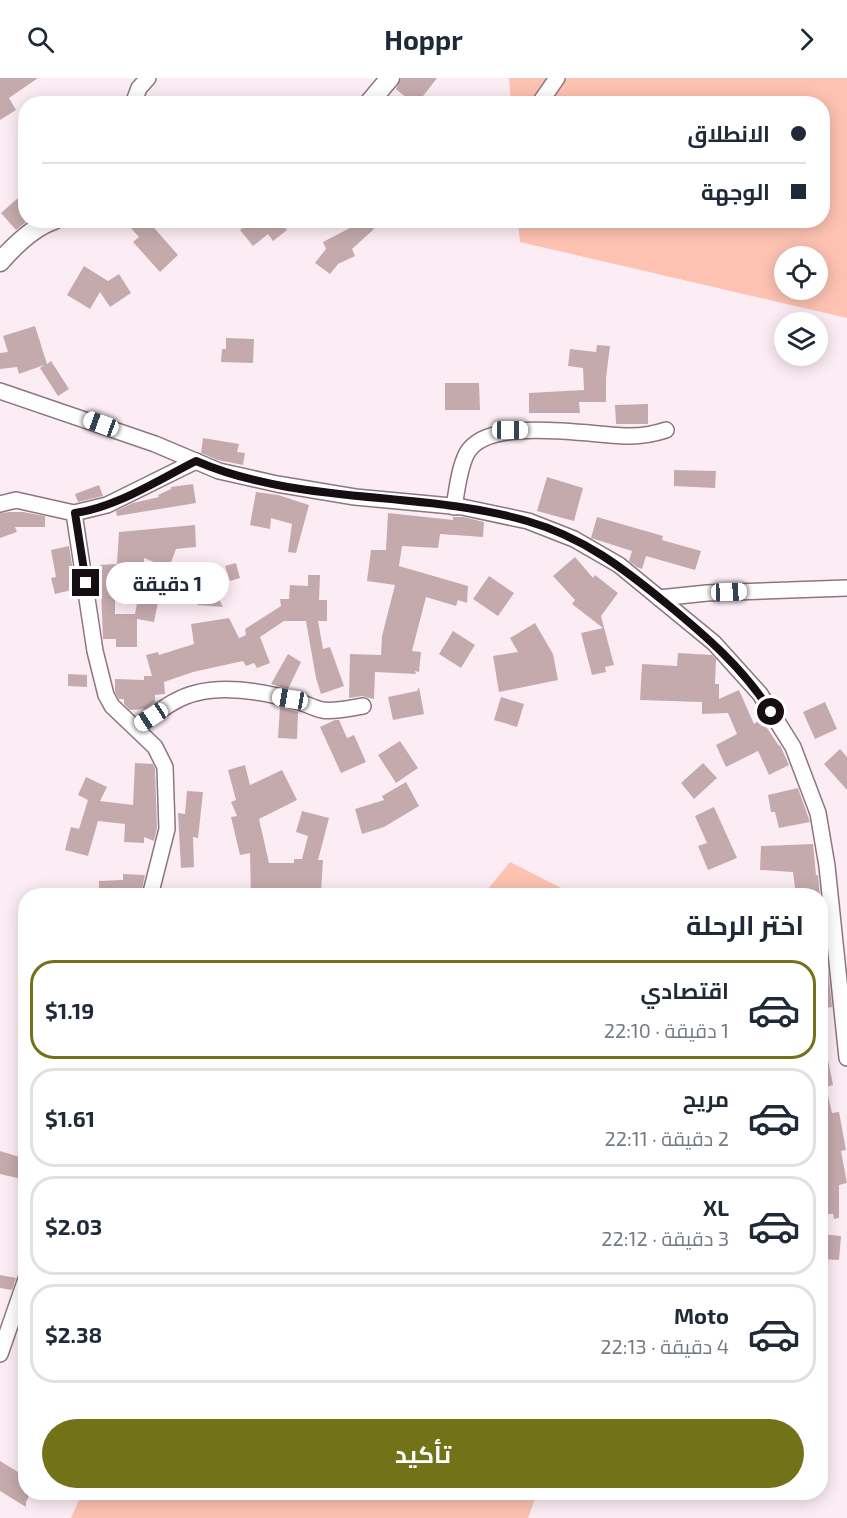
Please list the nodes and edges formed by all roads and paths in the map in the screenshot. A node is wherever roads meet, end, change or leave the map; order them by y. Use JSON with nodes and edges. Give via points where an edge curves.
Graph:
{"nodes":[{"id":1,"x":148,"y":78,"type":"edge"},
{"id":2,"x":390,"y":78,"type":"edge"},
{"id":3,"x":557,"y":78,"type":"edge"},
{"id":4,"x":136,"y":96,"type":"edge"},
{"id":5,"x":375,"y":96,"type":"edge"},
{"id":6,"x":545,"y":96,"type":"edge"},
{"id":7,"x":40,"y":228,"type":"edge"},
{"id":8,"x":0,"y":262,"type":"edge"},
{"id":9,"x":0,"y":391,"type":"edge"},
{"id":10,"x":666,"y":430,"type":"dead end"},
{"id":11,"x":196,"y":461,"type":"junction"},
{"id":12,"x":0,"y":504,"type":"edge"},
{"id":13,"x":454,"y":507,"type":"junction"},
{"id":14,"x":75,"y":513,"type":"junction"},
{"id":15,"x":847,"y":588,"type":"edge"},
{"id":16,"x":659,"y":598,"type":"junction"},
{"id":17,"x":363,"y":706,"type":"dead end"},
{"id":18,"x":136,"y":727,"type":"junction"},
{"id":19,"x":152,"y":888,"type":"edge"},
{"id":20,"x":847,"y":1058,"type":"edge"},
{"id":21,"x":18,"y":1302,"type":"edge"},
{"id":22,"x":0,"y":1354,"type":"edge"}],
"edges":[{"from":1,"to":4,"type":"street"},
{"from":2,"to":5,"type":"street"},
{"from":3,"to":6,"type":"street"},
{"from":7,"to":8,"type":"street"},
{"from":9,"to":11,"type":"street"},
{"from":10,"to":13,"type":"street","via":[[631,436],[531,430],[488,435],[474,443],[466,454]]},
{"from":11,"to":13,"type":"street","via":[[219,471],[277,484]]},
{"from":11,"to":14,"type":"street","via":[[107,505]]},
{"from":12,"to":14,"type":"street","via":[[16,500]]},
{"from":13,"to":16,"type":"street","via":[[528,521],[574,539],[619,565]]},
{"from":14,"to":18,"type":"street","via":[[100,677],[112,706]]},
{"from":15,"to":16,"type":"street"},
{"from":16,"to":20,"type":"street","via":[[722,651],[760,694],[793,747],[818,813],[824,845]]},
{"from":17,"to":18,"type":"street","via":[[320,710],[290,699],[235,690],[196,692]]},
{"from":18,"to":19,"type":"street","via":[[155,747],[165,766],[167,829]]},
{"from":21,"to":22,"type":"street"}]}
